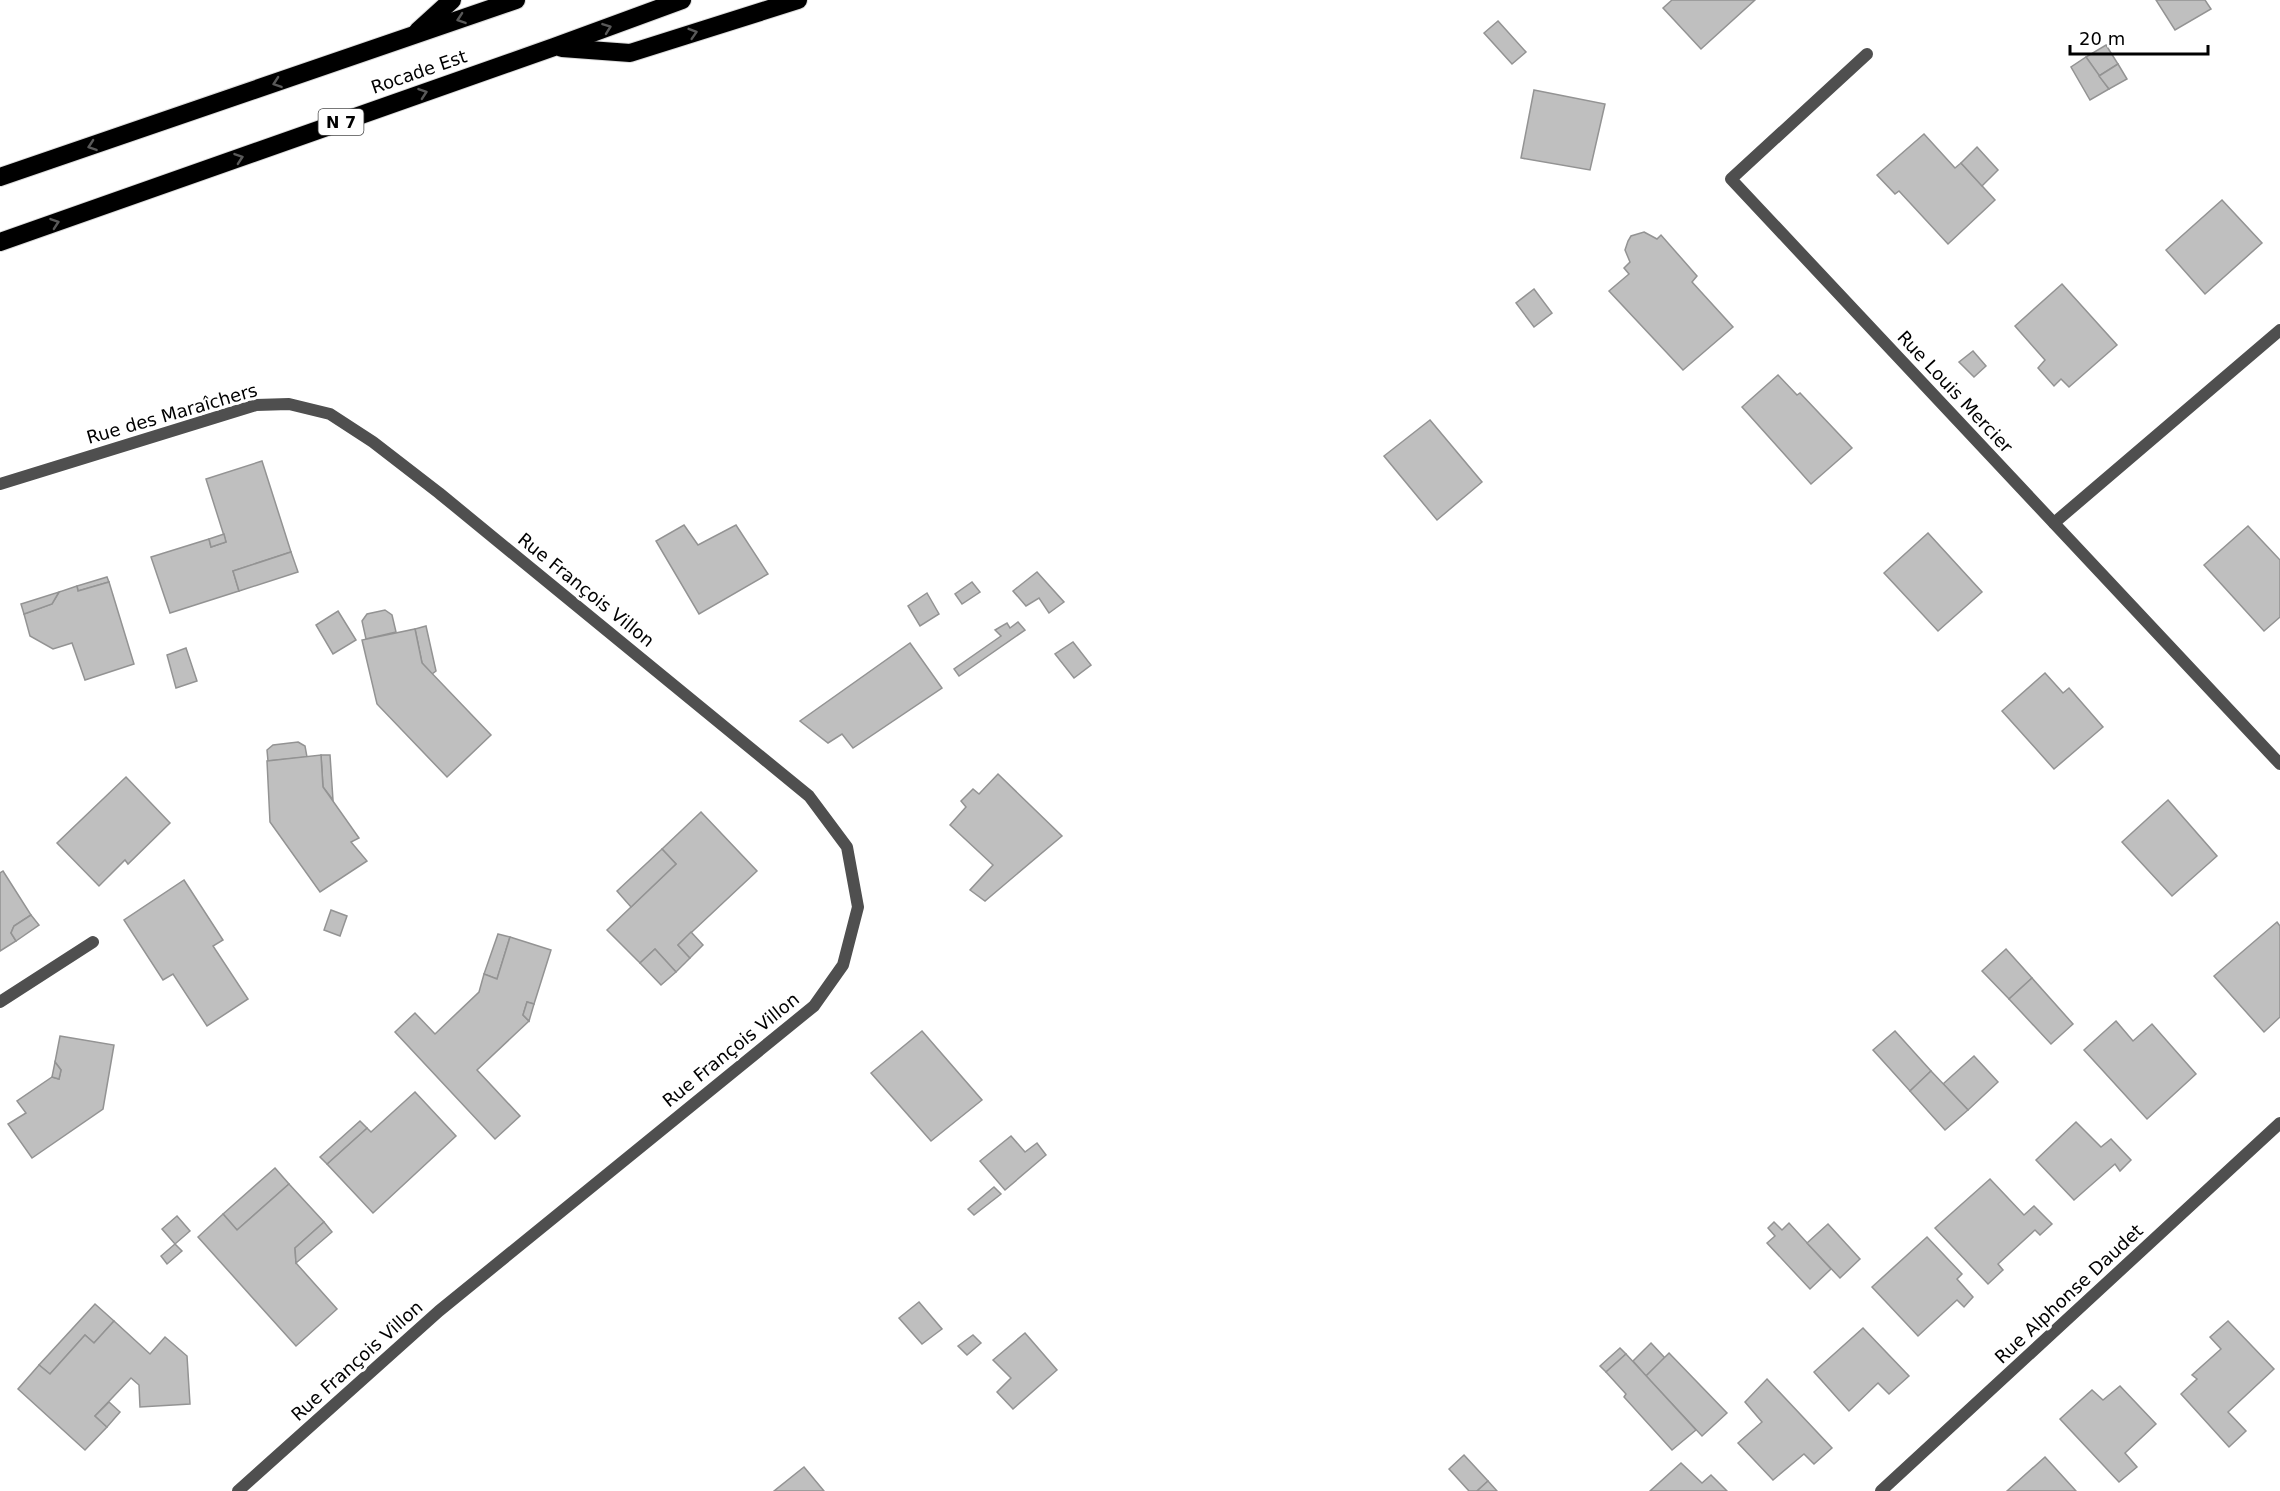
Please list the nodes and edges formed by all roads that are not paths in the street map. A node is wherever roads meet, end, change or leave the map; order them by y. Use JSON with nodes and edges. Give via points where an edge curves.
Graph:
{"nodes":[{"id":1,"x":452,"y":0,"type":"edge"},
{"id":2,"x":516,"y":0,"type":"edge"},
{"id":3,"x":682,"y":0,"type":"edge"},
{"id":4,"x":798,"y":0,"type":"edge"},
{"id":5,"x":410,"y":38,"type":"junction"},
{"id":6,"x":554,"y":47,"type":"junction"},
{"id":7,"x":1867,"y":54,"type":"dead end"},
{"id":8,"x":0,"y":177,"type":"edge"},
{"id":9,"x":0,"y":242,"type":"edge"},
{"id":10,"x":2280,"y":330,"type":"edge"},
{"id":11,"x":0,"y":484,"type":"edge"},
{"id":12,"x":439,"y":493,"type":"joint"},
{"id":13,"x":2054,"y":523,"type":"junction"},
{"id":14,"x":2280,"y":764,"type":"edge"},
{"id":15,"x":93,"y":942,"type":"dead end"},
{"id":16,"x":0,"y":1002,"type":"edge"},
{"id":17,"x":2280,"y":1123,"type":"edge"},
{"id":18,"x":238,"y":1491,"type":"edge"},
{"id":19,"x":1881,"y":1491,"type":"edge"}],
"edges":[{"from":1,"to":5,"type":"highway"},
{"from":2,"to":5,"type":"highway","name":"Rocade Est","one_way":true},
{"from":6,"to":3,"type":"highway","name":"Rocade Est","number":"N 7","one_way":true},
{"from":6,"to":4,"type":"highway","one_way":true,"via":[[630,53]]},
{"from":5,"to":8,"type":"highway","name":"Rocade Est","one_way":true},
{"from":9,"to":6,"type":"highway","name":"Rocade Est","number":"N 7","one_way":true},
{"from":7,"to":13,"type":"street","name":"Rue Louis Mercier","via":[[1731,179]]},
{"from":10,"to":13,"type":"street"},
{"from":11,"to":12,"type":"street","name":"Rue des Maraîchers","via":[[256,405],[289,404],[330,414]]},
{"from":12,"to":18,"type":"street","name":"Rue François Villon","via":[[809,796],[848,847],[858,907],[843,965],[814,1006],[440,1311]]},
{"from":13,"to":14,"type":"street","name":"Rue Louis Mercier"},
{"from":15,"to":16,"type":"street"},
{"from":17,"to":19,"type":"street","name":"Rue Alphonse Daudet"}]}
